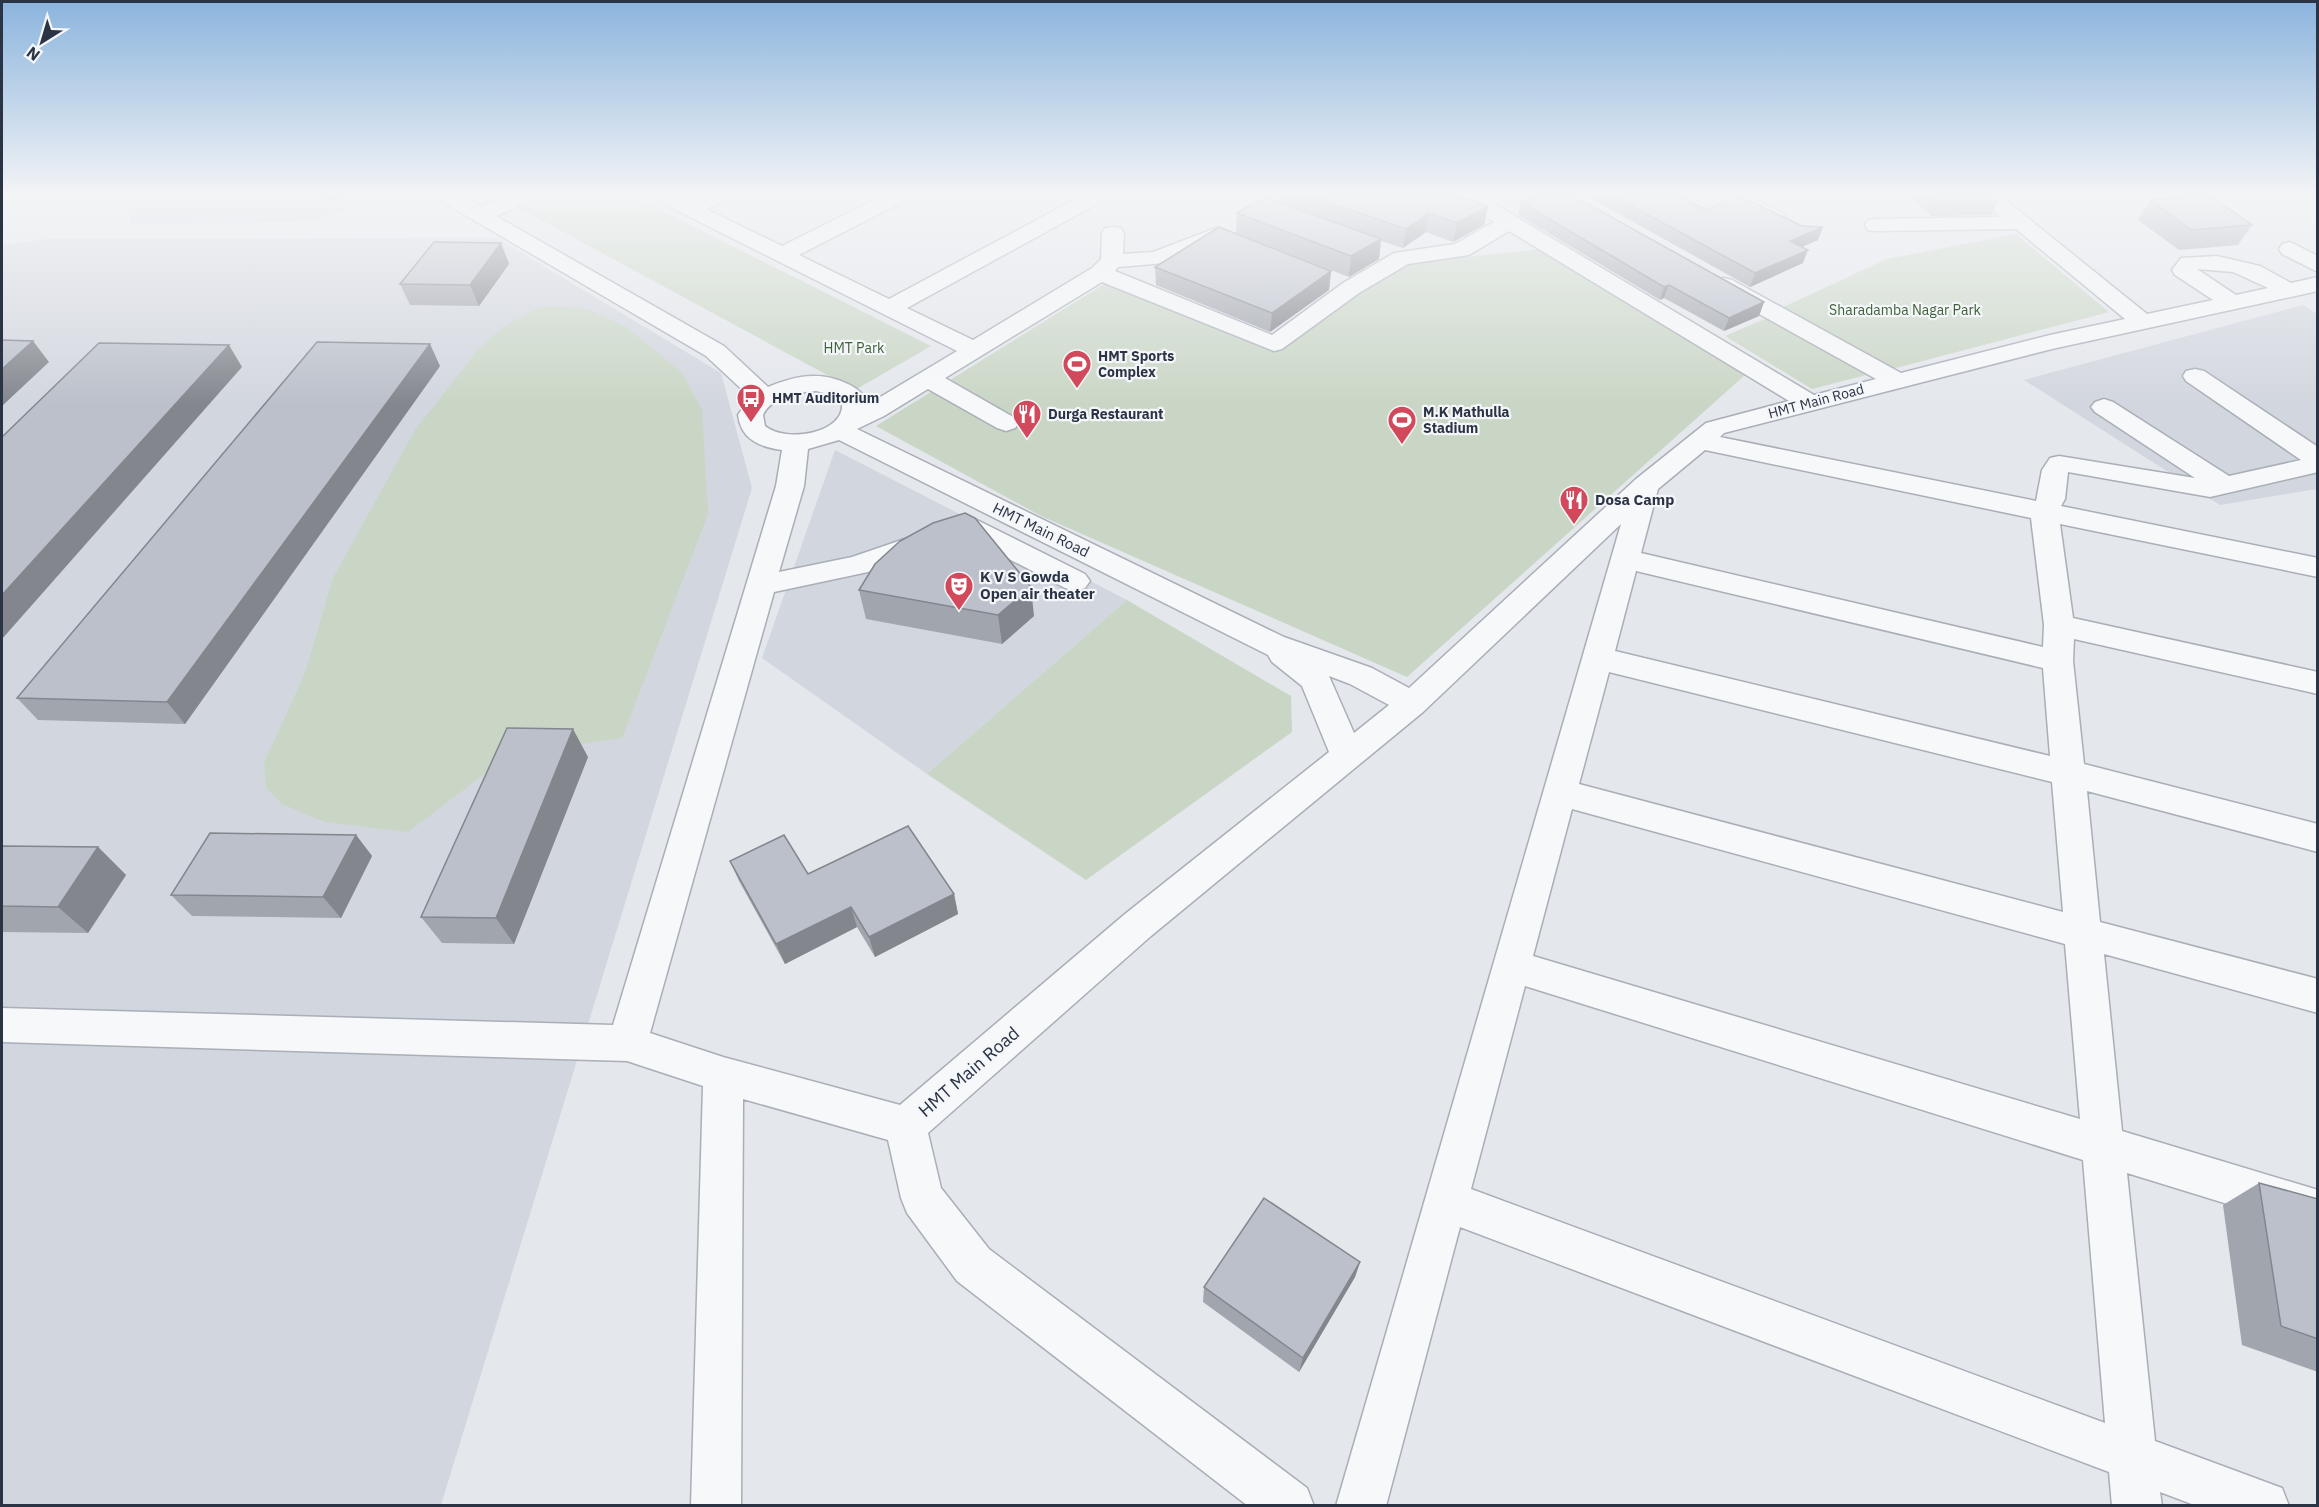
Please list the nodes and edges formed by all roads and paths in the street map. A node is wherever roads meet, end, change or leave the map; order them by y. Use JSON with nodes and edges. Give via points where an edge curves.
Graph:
{"nodes":[{"id":1,"x":565,"y":264,"type":"edge"},
{"id":2,"x":801,"y":264,"type":"edge"},
{"id":3,"x":970,"y":264,"type":"edge"},
{"id":4,"x":1121,"y":264,"type":"edge"},
{"id":5,"x":1387,"y":264,"type":"edge"},
{"id":6,"x":1579,"y":264,"type":"edge"},
{"id":7,"x":2071,"y":264,"type":"edge"},
{"id":8,"x":2188,"y":264,"type":"edge"},
{"id":9,"x":2235,"y":264,"type":"edge"},
{"id":10,"x":1106,"y":267,"type":"junction"},
{"id":11,"x":1708,"y":276,"type":"edge"},
{"id":12,"x":2306,"y":289,"type":"edge"},
{"id":13,"x":2232,"y":302,"type":"junction"},
{"id":14,"x":889,"y":308,"type":"junction"},
{"id":15,"x":2143,"y":322,"type":"junction"},
{"id":16,"x":974,"y":350,"type":"junction"},
{"id":17,"x":2195,"y":376,"type":"dead end"},
{"id":18,"x":928,"y":379,"type":"junction"},
{"id":19,"x":1896,"y":380,"type":"junction"},
{"id":20,"x":766,"y":398,"type":"junction"},
{"id":21,"x":1810,"y":403,"type":"junction"},
{"id":22,"x":2104,"y":407,"type":"dead end"},
{"id":23,"x":1006,"y":423,"type":"dead end"},
{"id":24,"x":846,"y":426,"type":"junction"},
{"id":25,"x":1700,"y":441,"type":"junction"},
{"id":26,"x":796,"y":444,"type":"junction"},
{"id":27,"x":2318,"y":461,"type":"edge"},
{"id":28,"x":1646,"y":485,"type":"junction"},
{"id":29,"x":2225,"y":486,"type":"junction"},
{"id":30,"x":994,"y":507,"type":"junction"},
{"id":31,"x":2044,"y":511,"type":"junction"},
{"id":32,"x":965,"y":525,"type":"junction"},
{"id":33,"x":1625,"y":559,"type":"junction"},
{"id":34,"x":2318,"y":568,"type":"edge"},
{"id":35,"x":1075,"y":580,"type":"dead end"},
{"id":36,"x":762,"y":585,"type":"junction"},
{"id":37,"x":2059,"y":643,"type":"junction"},
{"id":38,"x":1273,"y":645,"type":"junction"},
{"id":39,"x":1598,"y":658,"type":"junction"},
{"id":40,"x":2318,"y":683,"type":"edge"},
{"id":41,"x":1412,"y":704,"type":"junction"},
{"id":42,"x":1348,"y":757,"type":"junction"},
{"id":43,"x":2068,"y":773,"type":"junction"},
{"id":44,"x":1560,"y":792,"type":"junction"},
{"id":45,"x":2318,"y":838,"type":"edge"},
{"id":46,"x":2083,"y":932,"type":"junction"},
{"id":47,"x":1512,"y":966,"type":"junction"},
{"id":48,"x":2318,"y":996,"type":"edge"},
{"id":49,"x":2,"y":1025,"type":"edge"},
{"id":50,"x":627,"y":1043,"type":"junction"},
{"id":51,"x":723,"y":1075,"type":"junction"},
{"id":52,"x":906,"y":1126,"type":"junction"},
{"id":53,"x":2103,"y":1144,"type":"junction"},
{"id":54,"x":1446,"y":1201,"type":"junction"},
{"id":55,"x":2318,"y":1211,"type":"edge"},
{"id":56,"x":2132,"y":1454,"type":"junction"},
{"id":57,"x":716,"y":1506,"type":"edge"},
{"id":58,"x":1289,"y":1506,"type":"edge"},
{"id":59,"x":1361,"y":1506,"type":"edge"},
{"id":60,"x":2137,"y":1506,"type":"edge"},
{"id":61,"x":2264,"y":1506,"type":"edge"}],
"edges":[{"from":1,"to":20,"type":"street","via":[[715,351]]},
{"from":2,"to":14,"type":"street"},
{"from":3,"to":14,"type":"street"},
{"from":4,"to":10,"type":"street"},
{"from":5,"to":10,"type":"street","via":[[1341,284],[1274,344]]},
{"from":6,"to":21,"type":"street"},
{"from":7,"to":15,"type":"street"},
{"from":8,"to":13,"type":"street","via":[[2183,270]]},
{"from":9,"to":12,"type":"street"},
{"from":10,"to":16,"type":"street"},
{"from":11,"to":19,"type":"street"},
{"from":12,"to":13,"type":"street","name":"HMT Main Road"},
{"from":13,"to":15,"type":"street","name":"HMT Main Road"},
{"from":14,"to":16,"type":"street"},
{"from":15,"to":19,"type":"street","name":"HMT Main Road"},
{"from":16,"to":18,"type":"street"},
{"from":17,"to":27,"type":"street"},
{"from":18,"to":23,"type":"street"},
{"from":18,"to":24,"type":"street"},
{"from":19,"to":21,"type":"street","name":"HMT Main Road"},
{"from":20,"to":24,"type":"street","via":[[799,384],[833,386],[846,391],[854,400],[856,410]]},
{"from":20,"to":26,"type":"street","via":[[751,413],[757,433],[769,440]]},
{"from":21,"to":25,"type":"street","name":"HMT Main Road","via":[[1715,428]]},
{"from":22,"to":29,"type":"street"},
{"from":24,"to":26,"type":"street","via":[[815,441]]},
{"from":24,"to":30,"type":"street","name":"HMT Main Road"},
{"from":25,"to":28,"type":"street","name":"HMT Main Road"},
{"from":25,"to":31,"type":"street"},
{"from":26,"to":36,"type":"street","via":[[790,486]]},
{"from":27,"to":29,"type":"street"},
{"from":28,"to":33,"type":"street"},
{"from":28,"to":41,"type":"street","name":"HMT Main Road"},
{"from":29,"to":31,"type":"street","via":[[2210,489],[2059,464],[2051,499]]},
{"from":30,"to":32,"type":"street"},
{"from":30,"to":38,"type":"street","name":"HMT Main Road"},
{"from":31,"to":34,"type":"street"},
{"from":31,"to":37,"type":"street"},
{"from":32,"to":35,"type":"street"},
{"from":32,"to":36,"type":"street","via":[[858,565]]},
{"from":33,"to":37,"type":"street"},
{"from":33,"to":39,"type":"street"},
{"from":36,"to":50,"type":"street"},
{"from":37,"to":40,"type":"street"},
{"from":37,"to":43,"type":"street"},
{"from":38,"to":41,"type":"street","name":"HMT Main Road","via":[[1361,676]]},
{"from":38,"to":42,"type":"street","name":"HMT Main Road","via":[[1315,680]]},
{"from":39,"to":43,"type":"street"},
{"from":39,"to":44,"type":"street"},
{"from":41,"to":42,"type":"street","name":"HMT Main Road"},
{"from":42,"to":52,"type":"street","name":"HMT Main Road","via":[[1138,925]]},
{"from":43,"to":45,"type":"street"},
{"from":43,"to":46,"type":"street"},
{"from":44,"to":46,"type":"street"},
{"from":44,"to":47,"type":"street"},
{"from":46,"to":48,"type":"street"},
{"from":46,"to":53,"type":"street"},
{"from":47,"to":53,"type":"street"},
{"from":47,"to":54,"type":"street"},
{"from":49,"to":50,"type":"street"},
{"from":50,"to":51,"type":"street"},
{"from":51,"to":52,"type":"street"},
{"from":51,"to":57,"type":"street"},
{"from":52,"to":58,"type":"street","name":"HMT Main Road","via":[[922,1198],[973,1265]]},
{"from":53,"to":55,"type":"street"},
{"from":53,"to":56,"type":"street"},
{"from":54,"to":56,"type":"street"},
{"from":54,"to":59,"type":"street"},
{"from":56,"to":60,"type":"street"},
{"from":56,"to":61,"type":"street"}]}
